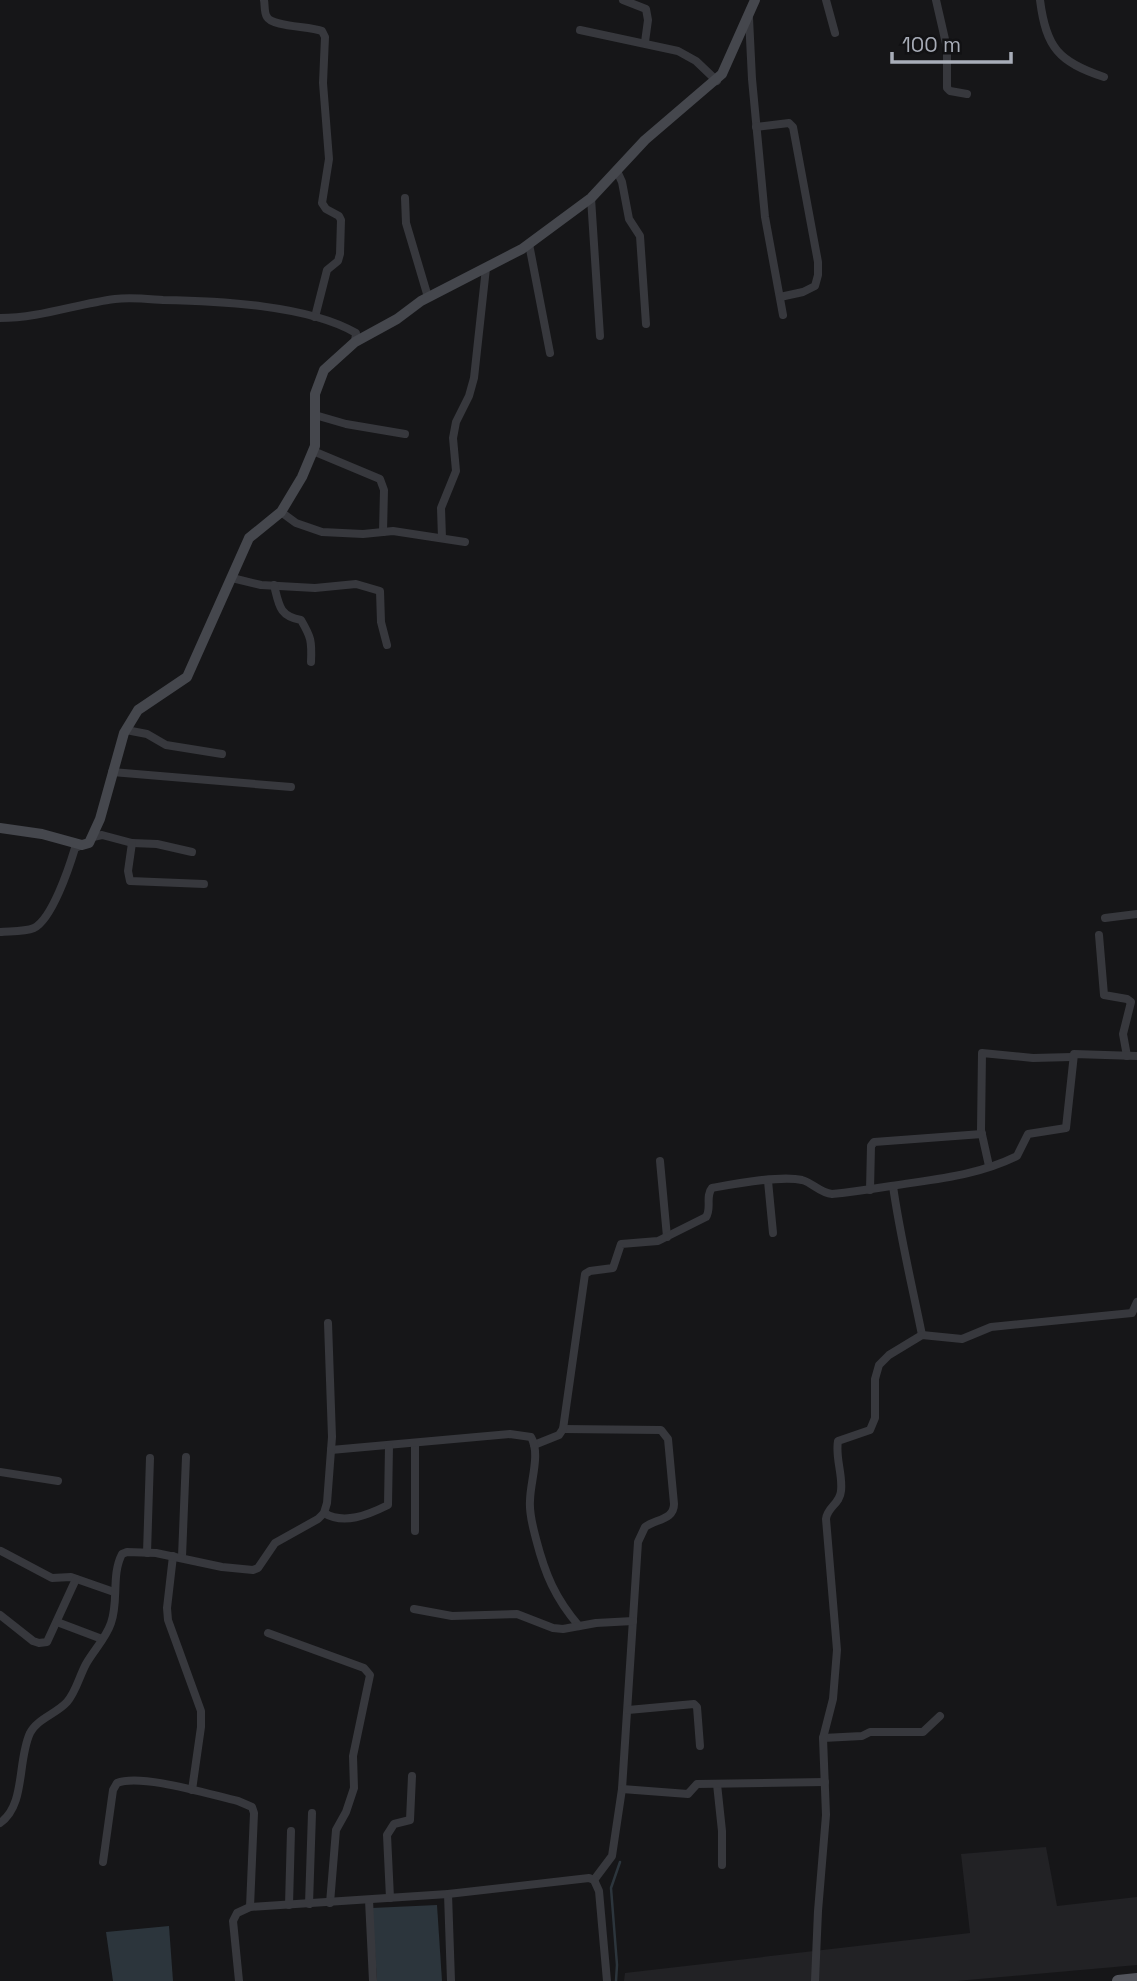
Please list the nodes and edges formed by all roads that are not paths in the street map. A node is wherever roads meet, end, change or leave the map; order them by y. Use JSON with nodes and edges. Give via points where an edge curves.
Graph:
{"nodes":[{"id":1,"x":264,"y":0,"type":"edge"},
{"id":2,"x":623,"y":0,"type":"edge"},
{"id":3,"x":755,"y":0,"type":"edge"},
{"id":4,"x":826,"y":0,"type":"edge"},
{"id":5,"x":936,"y":0,"type":"edge"},
{"id":6,"x":1040,"y":0,"type":"edge"},
{"id":7,"x":749,"y":15,"type":"junction"},
{"id":8,"x":580,"y":30,"type":"dead end"},
{"id":9,"x":835,"y":33,"type":"dead end"},
{"id":10,"x":645,"y":43,"type":"junction"},
{"id":11,"x":1104,"y":77,"type":"dead end"},
{"id":12,"x":717,"y":80,"type":"junction"},
{"id":13,"x":967,"y":94,"type":"dead end"},
{"id":14,"x":756,"y":127,"type":"junction"},
{"id":15,"x":617,"y":171,"type":"junction"},
{"id":16,"x":405,"y":198,"type":"dead end"},
{"id":17,"x":591,"y":198,"type":"junction"},
{"id":18,"x":529,"y":244,"type":"junction"},
{"id":19,"x":486,"y":268,"type":"junction"},
{"id":20,"x":428,"y":297,"type":"junction"},
{"id":21,"x":780,"y":297,"type":"junction"},
{"id":22,"x":783,"y":315,"type":"dead end"},
{"id":23,"x":314,"y":317,"type":"junction"},
{"id":24,"x":0,"y":318,"type":"edge"},
{"id":25,"x":646,"y":324,"type":"dead end"},
{"id":26,"x":600,"y":336,"type":"dead end"},
{"id":27,"x":355,"y":342,"type":"junction"},
{"id":28,"x":550,"y":353,"type":"dead end"},
{"id":29,"x":314,"y":415,"type":"junction"},
{"id":30,"x":405,"y":434,"type":"dead end"},
{"id":31,"x":313,"y":451,"type":"junction"},
{"id":32,"x":281,"y":512,"type":"junction"},
{"id":33,"x":383,"y":532,"type":"junction"},
{"id":34,"x":442,"y":538,"type":"junction"},
{"id":35,"x":465,"y":542,"type":"dead end"},
{"id":36,"x":232,"y":578,"type":"junction"},
{"id":37,"x":274,"y":585,"type":"junction"},
{"id":38,"x":387,"y":645,"type":"dead end"},
{"id":39,"x":311,"y":662,"type":"dead end"},
{"id":40,"x":126,"y":730,"type":"junction"},
{"id":41,"x":222,"y":754,"type":"dead end"},
{"id":42,"x":112,"y":772,"type":"junction"},
{"id":43,"x":291,"y":788,"type":"dead end"},
{"id":44,"x":0,"y":828,"type":"edge"},
{"id":45,"x":93,"y":837,"type":"junction"},
{"id":46,"x":132,"y":842,"type":"junction"},
{"id":47,"x":82,"y":845,"type":"junction"},
{"id":48,"x":192,"y":852,"type":"dead end"},
{"id":49,"x":204,"y":884,"type":"dead end"},
{"id":50,"x":1137,"y":914,"type":"edge"},
{"id":51,"x":1105,"y":918,"type":"dead end"},
{"id":52,"x":0,"y":932,"type":"edge"},
{"id":53,"x":1099,"y":935,"type":"dead end"},
{"id":54,"x":1127,"y":1056,"type":"junction"},
{"id":55,"x":1137,"y":1056,"type":"edge"},
{"id":56,"x":1072,"y":1057,"type":"junction"},
{"id":57,"x":982,"y":1134,"type":"junction"},
{"id":58,"x":660,"y":1161,"type":"dead end"},
{"id":59,"x":989,"y":1166,"type":"junction"},
{"id":60,"x":768,"y":1181,"type":"junction"},
{"id":61,"x":893,"y":1186,"type":"junction"},
{"id":62,"x":870,"y":1190,"type":"junction"},
{"id":63,"x":774,"y":1233,"type":"dead end"},
{"id":64,"x":667,"y":1237,"type":"junction"},
{"id":65,"x":1137,"y":1303,"type":"edge"},
{"id":66,"x":328,"y":1323,"type":"dead end"},
{"id":67,"x":922,"y":1335,"type":"junction"},
{"id":68,"x":562,"y":1429,"type":"junction"},
{"id":69,"x":415,"y":1443,"type":"junction"},
{"id":70,"x":534,"y":1445,"type":"junction"},
{"id":71,"x":389,"y":1446,"type":"junction"},
{"id":72,"x":331,"y":1450,"type":"junction"},
{"id":73,"x":186,"y":1457,"type":"dead end"},
{"id":74,"x":149,"y":1458,"type":"dead end"},
{"id":75,"x":0,"y":1472,"type":"edge"},
{"id":76,"x":58,"y":1481,"type":"dead end"},
{"id":77,"x":324,"y":1513,"type":"junction"},
{"id":78,"x":415,"y":1531,"type":"dead end"},
{"id":79,"x":1,"y":1551,"type":"edge"},
{"id":80,"x":147,"y":1553,"type":"junction"},
{"id":81,"x":178,"y":1556,"type":"junction"},
{"id":82,"x":76,"y":1578,"type":"junction"},
{"id":83,"x":114,"y":1592,"type":"junction"},
{"id":84,"x":414,"y":1609,"type":"dead end"},
{"id":85,"x":0,"y":1615,"type":"edge"},
{"id":86,"x":633,"y":1620,"type":"junction"},
{"id":87,"x":57,"y":1622,"type":"junction"},
{"id":88,"x":575,"y":1622,"type":"junction"},
{"id":89,"x":268,"y":1633,"type":"dead end"},
{"id":90,"x":102,"y":1639,"type":"junction"},
{"id":91,"x":628,"y":1710,"type":"junction"},
{"id":92,"x":940,"y":1716,"type":"dead end"},
{"id":93,"x":822,"y":1738,"type":"junction"},
{"id":94,"x":700,"y":1746,"type":"dead end"},
{"id":95,"x":412,"y":1776,"type":"dead end"},
{"id":96,"x":825,"y":1782,"type":"junction"},
{"id":97,"x":718,"y":1784,"type":"junction"},
{"id":98,"x":622,"y":1789,"type":"junction"},
{"id":99,"x":192,"y":1790,"type":"junction"},
{"id":100,"x":312,"y":1813,"type":"dead end"},
{"id":101,"x":0,"y":1823,"type":"edge"},
{"id":102,"x":291,"y":1831,"type":"dead end"},
{"id":103,"x":103,"y":1862,"type":"dead end"},
{"id":104,"x":722,"y":1865,"type":"dead end"},
{"id":105,"x":594,"y":1880,"type":"junction"},
{"id":106,"x":448,"y":1894,"type":"junction"},
{"id":107,"x":390,"y":1898,"type":"junction"},
{"id":108,"x":369,"y":1900,"type":"junction"},
{"id":109,"x":330,"y":1903,"type":"junction"},
{"id":110,"x":309,"y":1904,"type":"junction"},
{"id":111,"x":289,"y":1905,"type":"junction"},
{"id":112,"x":250,"y":1907,"type":"junction"},
{"id":113,"x":1137,"y":1979,"type":"edge"},
{"id":114,"x":239,"y":1981,"type":"edge"},
{"id":115,"x":373,"y":1981,"type":"edge"},
{"id":116,"x":451,"y":1981,"type":"edge"},
{"id":117,"x":607,"y":1981,"type":"edge"},
{"id":118,"x":815,"y":1981,"type":"edge"},
{"id":119,"x":1118,"y":1981,"type":"edge"}],
"edges":[{"from":1,"to":23,"type":"street","via":[[269,21],[314,28],[325,37],[328,159],[322,203],[341,220],[340,254],[327,270]]},
{"from":2,"to":10,"type":"street","via":[[646,9]]},
{"from":3,"to":7,"type":"street"},
{"from":4,"to":9,"type":"street"},
{"from":5,"to":13,"type":"street","via":[[947,48],[947,88]]},
{"from":6,"to":11,"type":"street","via":[[1050,38],[1063,59]]},
{"from":7,"to":12,"type":"street"},
{"from":7,"to":14,"type":"street"},
{"from":8,"to":10,"type":"street"},
{"from":10,"to":12,"type":"street","via":[[688,56]]},
{"from":12,"to":15,"type":"street","via":[[660,126]]},
{"from":14,"to":21,"type":"street","via":[[765,217]]},
{"from":14,"to":21,"type":"street","via":[[789,123],[793,127],[818,262],[815,286]]},
{"from":15,"to":17,"type":"street"},
{"from":15,"to":25,"type":"street","via":[[629,219],[640,236]]},
{"from":16,"to":20,"type":"street","via":[[406,223]]},
{"from":17,"to":18,"type":"street"},
{"from":17,"to":26,"type":"street"},
{"from":18,"to":19,"type":"street"},
{"from":18,"to":28,"type":"street"},
{"from":19,"to":20,"type":"street"},
{"from":19,"to":34,"type":"street","via":[[474,378],[456,422],[456,471],[441,508]]},
{"from":20,"to":27,"type":"street"},
{"from":21,"to":22,"type":"street"},
{"from":23,"to":24,"type":"street","via":[[226,302],[117,298],[25,318]]},
{"from":23,"to":27,"type":"street","via":[[340,324],[356,334]]},
{"from":27,"to":29,"type":"street","via":[[324,370],[314,394]]},
{"from":29,"to":30,"type":"street"},
{"from":29,"to":31,"type":"street"},
{"from":31,"to":32,"type":"street"},
{"from":31,"to":33,"type":"street","via":[[380,479]]},
{"from":32,"to":33,"type":"street","via":[[322,532]]},
{"from":32,"to":36,"type":"street","via":[[249,538]]},
{"from":33,"to":34,"type":"street"},
{"from":34,"to":35,"type":"street"},
{"from":36,"to":37,"type":"street"},
{"from":36,"to":40,"type":"street","via":[[187,677],[138,710]]},
{"from":37,"to":38,"type":"street","via":[[356,584],[380,591]]},
{"from":37,"to":39,"type":"street","via":[[282,611],[301,620],[309,632]]},
{"from":40,"to":41,"type":"street","via":[[147,734],[166,745]]},
{"from":40,"to":42,"type":"street"},
{"from":42,"to":43,"type":"street"},
{"from":42,"to":45,"type":"street"},
{"from":44,"to":47,"type":"street"},
{"from":45,"to":46,"type":"street"},
{"from":45,"to":47,"type":"street"},
{"from":46,"to":48,"type":"street"},
{"from":46,"to":49,"type":"street","via":[[131,881]]},
{"from":47,"to":52,"type":"street","via":[[75,848],[58,895],[38,926]]},
{"from":50,"to":51,"type":"street"},
{"from":53,"to":54,"type":"street","via":[[1104,995],[1131,1002],[1123,1034]]},
{"from":54,"to":55,"type":"street"},
{"from":54,"to":56,"type":"street","via":[[1079,1052]]},
{"from":56,"to":57,"type":"street","via":[[982,1053]]},
{"from":56,"to":59,"type":"street","via":[[1066,1128],[1028,1134],[1017,1156]]},
{"from":57,"to":59,"type":"street"},
{"from":57,"to":62,"type":"street","via":[[874,1142]]},
{"from":58,"to":64,"type":"street"},
{"from":59,"to":61,"type":"street","via":[[954,1178]]},
{"from":60,"to":62,"type":"street","via":[[801,1180],[826,1193]]},
{"from":60,"to":63,"type":"street"},
{"from":60,"to":64,"type":"street","via":[[712,1188],[708,1215]]},
{"from":61,"to":62,"type":"street"},
{"from":61,"to":67,"type":"street"},
{"from":64,"to":68,"type":"street","via":[[621,1244],[613,1268],[590,1270],[585,1275]]},
{"from":65,"to":67,"type":"street","via":[[1132,1313],[990,1327],[967,1338]]},
{"from":66,"to":72,"type":"street"},
{"from":67,"to":93,"type":"street","via":[[877,1368],[875,1418],[870,1430],[840,1439],[838,1444],[841,1492],[826,1514],[836,1678]]},
{"from":68,"to":70,"type":"street","via":[[559,1435]]},
{"from":68,"to":86,"type":"street","via":[[661,1430],[668,1439],[674,1511],[640,1533]]},
{"from":69,"to":70,"type":"street","via":[[510,1434],[527,1435]]},
{"from":69,"to":71,"type":"street"},
{"from":69,"to":78,"type":"street"},
{"from":70,"to":88,"type":"street","via":[[532,1522],[549,1584]]},
{"from":71,"to":72,"type":"street"},
{"from":71,"to":77,"type":"street","via":[[388,1505],[341,1519]]},
{"from":72,"to":77,"type":"street"},
{"from":73,"to":81,"type":"street"},
{"from":74,"to":80,"type":"street"},
{"from":75,"to":76,"type":"street"},
{"from":77,"to":81,"type":"street","via":[[275,1543],[253,1570]]},
{"from":79,"to":82,"type":"street","via":[[52,1578]]},
{"from":80,"to":81,"type":"street"},
{"from":80,"to":83,"type":"street","via":[[122,1554]]},
{"from":81,"to":99,"type":"street","via":[[167,1608],[201,1711]]},
{"from":82,"to":83,"type":"street"},
{"from":82,"to":87,"type":"street"},
{"from":83,"to":90,"type":"street","via":[[113,1619]]},
{"from":84,"to":88,"type":"street","via":[[452,1616],[517,1614],[553,1628]]},
{"from":85,"to":87,"type":"street","via":[[39,1643],[47,1642]]},
{"from":86,"to":88,"type":"street"},
{"from":86,"to":91,"type":"street"},
{"from":87,"to":90,"type":"street"},
{"from":89,"to":109,"type":"street","via":[[364,1668],[370,1675],[354,1749],[354,1788],[336,1830]]},
{"from":90,"to":101,"type":"street","via":[[65,1705],[32,1729],[15,1805]]},
{"from":91,"to":94,"type":"street","via":[[694,1704]]},
{"from":91,"to":98,"type":"street"},
{"from":92,"to":93,"type":"street","via":[[923,1732]]},
{"from":93,"to":96,"type":"street"},
{"from":95,"to":107,"type":"street","via":[[410,1820],[394,1824],[387,1835]]},
{"from":96,"to":97,"type":"street"},
{"from":96,"to":118,"type":"street"},
{"from":97,"to":98,"type":"street","via":[[696,1784],[688,1794]]},
{"from":97,"to":104,"type":"street"},
{"from":98,"to":105,"type":"street","via":[[612,1856]]},
{"from":99,"to":103,"type":"street","via":[[147,1781],[117,1783]]},
{"from":99,"to":112,"type":"street","via":[[254,1809]]},
{"from":100,"to":110,"type":"street"},
{"from":102,"to":111,"type":"street"},
{"from":105,"to":106,"type":"street"},
{"from":105,"to":117,"type":"street","via":[[599,1891]]},
{"from":106,"to":107,"type":"street"},
{"from":106,"to":116,"type":"street"},
{"from":107,"to":108,"type":"street"},
{"from":108,"to":109,"type":"street"},
{"from":108,"to":115,"type":"street"},
{"from":109,"to":110,"type":"street"},
{"from":110,"to":111,"type":"street"},
{"from":111,"to":112,"type":"street"},
{"from":112,"to":114,"type":"street","via":[[237,1913],[233,1921]]},
{"from":113,"to":119,"type":"main road"}]}
